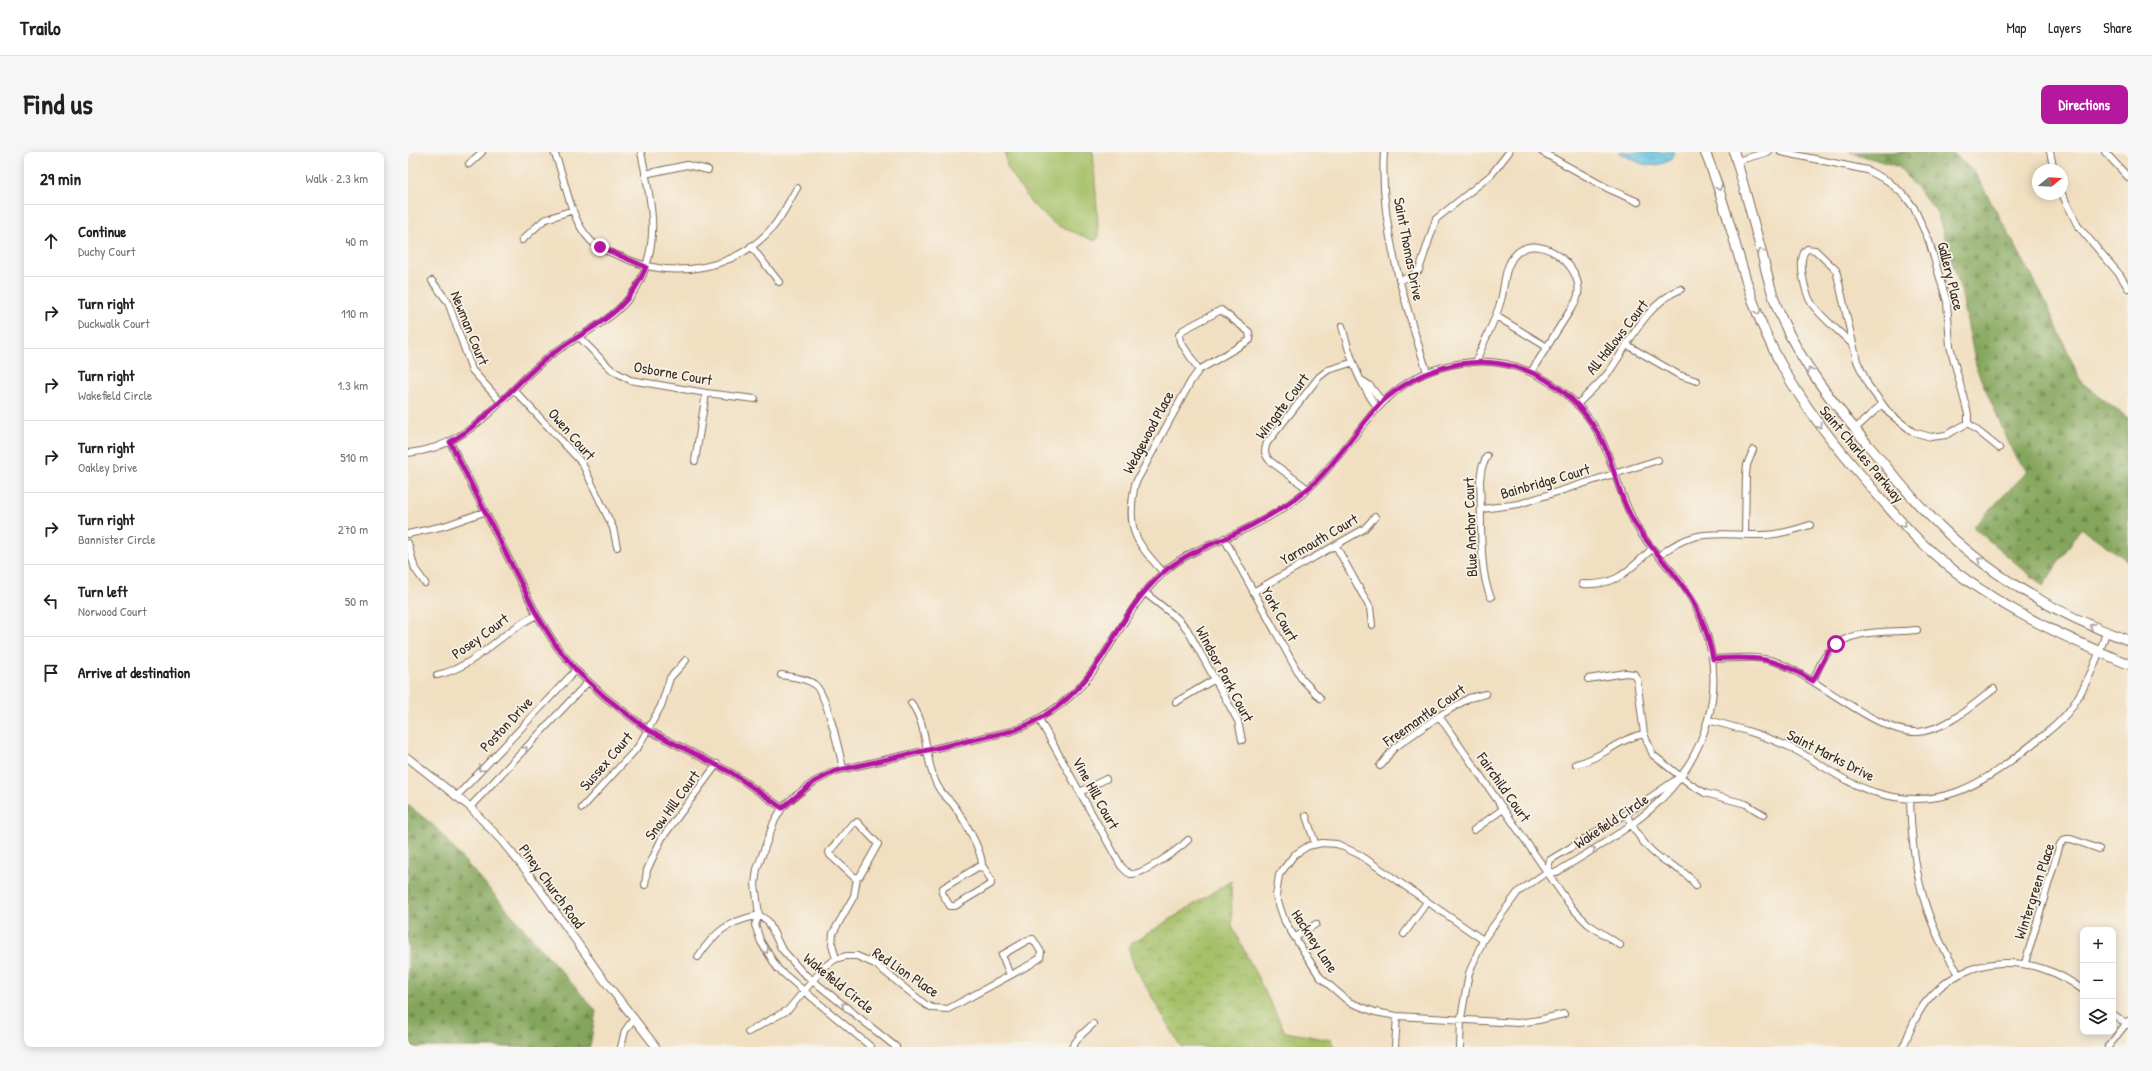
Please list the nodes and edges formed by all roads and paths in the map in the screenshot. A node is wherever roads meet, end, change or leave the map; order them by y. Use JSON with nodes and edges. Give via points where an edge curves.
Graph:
{"nodes":[{"id":1,"x":482,"y":152,"type":"edge"},
{"id":2,"x":554,"y":152,"type":"edge"},
{"id":3,"x":641,"y":152,"type":"edge"},
{"id":4,"x":1384,"y":152,"type":"edge"},
{"id":5,"x":1509,"y":152,"type":"edge"},
{"id":6,"x":1542,"y":152,"type":"edge"},
{"id":7,"x":1705,"y":152,"type":"edge"},
{"id":8,"x":1768,"y":152,"type":"edge"},
{"id":9,"x":1781,"y":152,"type":"edge"},
{"id":10,"x":2050,"y":152,"type":"edge"},
{"id":11,"x":2105,"y":152,"type":"edge"},
{"id":12,"x":1735,"y":156,"type":"edge"},
{"id":13,"x":469,"y":164,"type":"dead end"},
{"id":14,"x":2053,"y":164,"type":"edge"},
{"id":15,"x":708,"y":170,"type":"dead end"},
{"id":16,"x":645,"y":174,"type":"junction"},
{"id":17,"x":2128,"y":177,"type":"edge"},
{"id":18,"x":797,"y":188,"type":"dead end"},
{"id":19,"x":2065,"y":200,"type":"edge"},
{"id":20,"x":1638,"y":202,"type":"dead end"},
{"id":21,"x":573,"y":210,"type":"junction"},
{"id":22,"x":522,"y":240,"type":"dead end"},
{"id":23,"x":751,"y":246,"type":"junction"},
{"id":24,"x":646,"y":267,"type":"junction"},
{"id":25,"x":1399,"y":280,"type":"junction"},
{"id":26,"x":432,"y":281,"type":"dead end"},
{"id":27,"x":779,"y":282,"type":"dead end"},
{"id":28,"x":2128,"y":288,"type":"edge"},
{"id":29,"x":1681,"y":289,"type":"dead end"},
{"id":30,"x":1496,"y":316,"type":"junction"},
{"id":31,"x":1342,"y":326,"type":"dead end"},
{"id":32,"x":578,"y":336,"type":"junction"},
{"id":33,"x":1851,"y":343,"type":"junction"},
{"id":34,"x":1627,"y":344,"type":"junction"},
{"id":35,"x":1547,"y":348,"type":"junction"},
{"id":36,"x":1476,"y":362,"type":"junction"},
{"id":37,"x":1351,"y":363,"type":"junction"},
{"id":38,"x":1199,"y":370,"type":"junction"},
{"id":39,"x":1427,"y":372,"type":"junction"},
{"id":40,"x":1532,"y":372,"type":"junction"},
{"id":41,"x":1361,"y":380,"type":"junction"},
{"id":42,"x":1697,"y":381,"type":"dead end"},
{"id":43,"x":514,"y":390,"type":"junction"},
{"id":44,"x":706,"y":393,"type":"junction"},
{"id":45,"x":755,"y":398,"type":"dead end"},
{"id":46,"x":1382,"y":401,"type":"junction"},
{"id":47,"x":501,"y":402,"type":"junction"},
{"id":48,"x":1882,"y":404,"type":"junction"},
{"id":49,"x":1577,"y":405,"type":"junction"},
{"id":50,"x":1377,"y":407,"type":"junction"},
{"id":51,"x":1968,"y":423,"type":"junction"},
{"id":52,"x":1855,"y":429,"type":"junction"},
{"id":53,"x":450,"y":442,"type":"junction"},
{"id":54,"x":2000,"y":448,"type":"dead end"},
{"id":55,"x":1753,"y":450,"type":"dead end"},
{"id":56,"x":408,"y":453,"type":"edge"},
{"id":57,"x":1486,"y":456,"type":"dead end"},
{"id":58,"x":1658,"y":460,"type":"dead end"},
{"id":59,"x":695,"y":461,"type":"dead end"},
{"id":60,"x":1614,"y":473,"type":"junction"},
{"id":61,"x":1308,"y":489,"type":"junction"},
{"id":62,"x":1482,"y":509,"type":"junction"},
{"id":63,"x":484,"y":512,"type":"junction"},
{"id":64,"x":1375,"y":517,"type":"dead end"},
{"id":65,"x":1810,"y":525,"type":"dead end"},
{"id":66,"x":408,"y":534,"type":"edge"},
{"id":67,"x":1745,"y":535,"type":"junction"},
{"id":68,"x":1224,"y":538,"type":"junction"},
{"id":69,"x":408,"y":543,"type":"edge"},
{"id":70,"x":1336,"y":546,"type":"junction"},
{"id":71,"x":616,"y":547,"type":"dead end"},
{"id":72,"x":1652,"y":549,"type":"junction"},
{"id":73,"x":1659,"y":556,"type":"junction"},
{"id":74,"x":1163,"y":572,"type":"junction"},
{"id":75,"x":425,"y":583,"type":"dead end"},
{"id":76,"x":1582,"y":584,"type":"dead end"},
{"id":77,"x":1144,"y":592,"type":"junction"},
{"id":78,"x":1253,"y":592,"type":"junction"},
{"id":79,"x":1491,"y":597,"type":"dead end"},
{"id":80,"x":537,"y":615,"type":"junction"},
{"id":81,"x":1372,"y":625,"type":"dead end"},
{"id":82,"x":1917,"y":630,"type":"dead end"},
{"id":83,"x":2106,"y":633,"type":"junction"},
{"id":84,"x":2128,"y":640,"type":"edge"},
{"id":85,"x":2100,"y":652,"type":"junction"},
{"id":86,"x":1713,"y":659,"type":"junction"},
{"id":87,"x":686,"y":660,"type":"dead end"},
{"id":88,"x":2128,"y":664,"type":"edge"},
{"id":89,"x":576,"y":670,"type":"junction"},
{"id":90,"x":437,"y":675,"type":"dead end"},
{"id":91,"x":781,"y":675,"type":"dead end"},
{"id":92,"x":1215,"y":679,"type":"junction"},
{"id":93,"x":1588,"y":680,"type":"dead end"},
{"id":94,"x":1813,"y":681,"type":"junction"},
{"id":95,"x":588,"y":682,"type":"junction"},
{"id":96,"x":1994,"y":689,"type":"dead end"},
{"id":97,"x":1486,"y":694,"type":"dead end"},
{"id":98,"x":1320,"y":698,"type":"dead end"},
{"id":99,"x":1176,"y":702,"type":"dead end"},
{"id":100,"x":911,"y":703,"type":"dead end"},
{"id":101,"x":1439,"y":716,"type":"junction"},
{"id":102,"x":1039,"y":719,"type":"junction"},
{"id":103,"x":1708,"y":720,"type":"junction"},
{"id":104,"x":648,"y":730,"type":"junction"},
{"id":105,"x":1644,"y":734,"type":"junction"},
{"id":106,"x":1242,"y":740,"type":"dead end"},
{"id":107,"x":928,"y":750,"type":"junction"},
{"id":108,"x":408,"y":758,"type":"edge"},
{"id":109,"x":717,"y":764,"type":"junction"},
{"id":110,"x":1576,"y":764,"type":"dead end"},
{"id":111,"x":1380,"y":766,"type":"dead end"},
{"id":112,"x":843,"y":768,"type":"junction"},
{"id":113,"x":1680,"y":776,"type":"junction"},
{"id":114,"x":1106,"y":779,"type":"dead end"},
{"id":115,"x":1080,"y":792,"type":"junction"},
{"id":116,"x":456,"y":797,"type":"junction"},
{"id":117,"x":1910,"y":799,"type":"junction"},
{"id":118,"x":470,"y":808,"type":"junction"},
{"id":119,"x":582,"y":808,"type":"dead end"},
{"id":120,"x":782,"y":808,"type":"junction"},
{"id":121,"x":1503,"y":809,"type":"junction"},
{"id":122,"x":1626,"y":814,"type":"junction"},
{"id":123,"x":1764,"y":815,"type":"dead end"},
{"id":124,"x":1306,"y":816,"type":"dead end"},
{"id":125,"x":1632,"y":825,"type":"junction"},
{"id":126,"x":1474,"y":830,"type":"dead end"},
{"id":127,"x":1188,"y":840,"type":"dead end"},
{"id":128,"x":1315,"y":843,"type":"junction"},
{"id":129,"x":2099,"y":849,"type":"dead end"},
{"id":130,"x":982,"y":867,"type":"junction"},
{"id":131,"x":1547,"y":872,"type":"junction"},
{"id":132,"x":857,"y":878,"type":"junction"},
{"id":133,"x":645,"y":885,"type":"dead end"},
{"id":134,"x":1696,"y":886,"type":"dead end"},
{"id":135,"x":1427,"y":902,"type":"junction"},
{"id":136,"x":759,"y":915,"type":"junction"},
{"id":137,"x":1316,"y":924,"type":"dead end"},
{"id":138,"x":1404,"y":934,"type":"dead end"},
{"id":139,"x":1296,"y":937,"type":"junction"},
{"id":140,"x":1483,"y":940,"type":"junction"},
{"id":141,"x":1620,"y":945,"type":"dead end"},
{"id":142,"x":698,"y":957,"type":"dead end"},
{"id":143,"x":836,"y":959,"type":"junction"},
{"id":144,"x":2025,"y":963,"type":"junction"},
{"id":145,"x":1959,"y":974,"type":"junction"},
{"id":146,"x":1010,"y":975,"type":"junction"},
{"id":147,"x":812,"y":981,"type":"junction"},
{"id":148,"x":2080,"y":988,"type":"edge"},
{"id":149,"x":804,"y":992,"type":"junction"},
{"id":150,"x":1564,"y":1014,"type":"dead end"},
{"id":151,"x":1397,"y":1016,"type":"junction"},
{"id":152,"x":2116,"y":1016,"type":"edge"},
{"id":153,"x":634,"y":1018,"type":"junction"},
{"id":154,"x":1461,"y":1018,"type":"junction"},
{"id":155,"x":2127,"y":1023,"type":"edge"},
{"id":156,"x":1093,"y":1024,"type":"dead end"},
{"id":157,"x":748,"y":1032,"type":"dead end"},
{"id":158,"x":621,"y":1047,"type":"edge"},
{"id":159,"x":656,"y":1047,"type":"edge"},
{"id":160,"x":871,"y":1047,"type":"edge"},
{"id":161,"x":896,"y":1047,"type":"edge"},
{"id":162,"x":1072,"y":1047,"type":"edge"},
{"id":163,"x":1396,"y":1047,"type":"edge"},
{"id":164,"x":1460,"y":1047,"type":"edge"},
{"id":165,"x":1903,"y":1047,"type":"edge"},
{"id":166,"x":2108,"y":1047,"type":"edge"}],
"edges":[{"from":1,"to":13,"type":"street"},
{"from":2,"to":21,"type":"street"},
{"from":3,"to":16,"type":"street"},
{"from":4,"to":25,"type":"street","name":"Saint Thomas Drive","via":[[1383,172],[1387,208]]},
{"from":5,"to":25,"type":"street","via":[[1491,175],[1436,219],[1419,270],[1410,278]]},
{"from":6,"to":20,"type":"street"},
{"from":7,"to":85,"type":"main road","name":"Saint Charles Parkway","one_way":true,"via":[[1727,212],[1752,298],[1766,333],[1794,388],[1830,440],[1908,530],[1939,558],[1979,588],[2034,622]]},
{"from":8,"to":12,"type":"street"},
{"from":9,"to":51,"type":"street","name":"Gallery Place","via":[[1867,170],[1896,188],[1914,208],[1929,240],[1947,302],[1950,346],[1968,414]]},
{"from":10,"to":14,"type":"street"},
{"from":11,"to":17,"type":"street"},
{"from":52,"to":12,"type":"main road","name":"Saint Charles Parkway","one_way":true,"via":[[1813,374],[1782,318],[1769,282]]},
{"from":15,"to":16,"type":"street","via":[[687,165]]},
{"from":16,"to":24,"type":"street","via":[[653,228]]},
{"from":18,"to":23,"type":"street","via":[[772,228]]},
{"from":19,"to":28,"type":"street","via":[[2078,226]]},
{"from":21,"to":22,"type":"street","via":[[544,220]]},
{"from":21,"to":24,"type":"street","via":[[585,233],[595,244]]},
{"from":23,"to":24,"type":"street","via":[[703,268],[674,271]]},
{"from":23,"to":27,"type":"street"},
{"from":24,"to":32,"type":"street","via":[[640,281],[625,302],[605,320]]},
{"from":25,"to":39,"type":"street","name":"Saint Thomas Drive"},
{"from":26,"to":47,"type":"street","name":"Newman Court","via":[[448,302],[472,370]]},
{"from":29,"to":34,"type":"street","name":"All Hallows Court","via":[[1670,294],[1656,306],[1636,328]]},
{"from":30,"to":35,"type":"street"},
{"from":30,"to":35,"type":"street","via":[[1508,269],[1517,253],[1532,247],[1555,254],[1573,269],[1578,280],[1579,292]]},
{"from":30,"to":36,"type":"street"},
{"from":31,"to":37,"type":"street"},
{"from":32,"to":43,"type":"street","via":[[547,358]]},
{"from":32,"to":44,"type":"street","name":"Osborne Court","via":[[612,370],[623,377]]},
{"from":33,"to":33,"type":"street","via":[[1836,270],[1815,250],[1807,249],[1801,265],[1811,302]]},
{"from":33,"to":48,"type":"street","via":[[1866,381]]},
{"from":34,"to":42,"type":"street","via":[[1679,375]]},
{"from":34,"to":49,"type":"street","name":"All Hallows Court","via":[[1606,376]]},
{"from":35,"to":40,"type":"street"},
{"from":36,"to":39,"type":"street","name":"Wakefield Circle"},
{"from":36,"to":40,"type":"street","name":"Wakefield Circle","via":[[1506,365]]},
{"from":37,"to":41,"type":"street"},
{"from":37,"to":61,"type":"street","name":"Wingate Court","via":[[1328,370],[1319,377],[1265,448],[1270,461]]},
{"from":38,"to":38,"type":"street","name":"Wedgewood Place","via":[[1180,341],[1180,333],[1216,312],[1224,311],[1249,332],[1250,340]]},
{"from":38,"to":74,"type":"street","name":"Wedgewood Place","via":[[1190,381],[1135,484],[1132,500],[1135,538]]},
{"from":39,"to":46,"type":"street","name":"Wakefield Circle"},
{"from":40,"to":49,"type":"street","name":"Wakefield Circle","via":[[1560,389]]},
{"from":41,"to":46,"type":"street","via":[[1369,385]]},
{"from":41,"to":50,"type":"street"},
{"from":43,"to":47,"type":"street"},
{"from":43,"to":71,"type":"street","name":"Owen Court","via":[[582,463],[613,528]]},
{"from":44,"to":45,"type":"street","name":"Osborne Court"},
{"from":44,"to":59,"type":"street"},
{"from":46,"to":50,"type":"street","name":"Wakefield Circle"},
{"from":47,"to":53,"type":"street","via":[[473,427]]},
{"from":48,"to":51,"type":"street","via":[[1903,426],[1926,436],[1946,435]]},
{"from":48,"to":52,"type":"street"},
{"from":49,"to":60,"type":"street","name":"Wakefield Circle","via":[[1598,432]]},
{"from":50,"to":61,"type":"street","name":"Wakefield Circle"},
{"from":51,"to":54,"type":"street"},
{"from":83,"to":52,"type":"main road","name":"Saint Charles Parkway","one_way":true,"via":[[2041,600],[2000,575],[1971,553],[1916,502]]},
{"from":53,"to":56,"type":"street"},
{"from":53,"to":63,"type":"street"},
{"from":55,"to":67,"type":"street","via":[[1746,469]]},
{"from":57,"to":62,"type":"street","name":"Blue Anchor Court","via":[[1480,473]]},
{"from":58,"to":60,"type":"street","name":"Bainbridge Court"},
{"from":60,"to":62,"type":"street","name":"Bainbridge Court","via":[[1519,504]]},
{"from":60,"to":72,"type":"street","name":"Wakefield Circle","via":[[1628,511]]},
{"from":61,"to":68,"type":"street","name":"Wakefield Circle","via":[[1274,513]]},
{"from":62,"to":79,"type":"street","name":"Blue Anchor Court","via":[[1484,577]]},
{"from":63,"to":66,"type":"street","via":[[444,526]]},
{"from":63,"to":80,"type":"street"},
{"from":64,"to":70,"type":"street","name":"Yarmouth Court","via":[[1364,529]]},
{"from":65,"to":67,"type":"street","via":[[1777,534]]},
{"from":67,"to":73,"type":"street","via":[[1694,536],[1677,543]]},
{"from":68,"to":74,"type":"street","name":"Wakefield Circle","via":[[1187,555]]},
{"from":68,"to":78,"type":"street","name":"York Court"},
{"from":69,"to":75,"type":"street","via":[[415,569]]},
{"from":70,"to":78,"type":"street","name":"Yarmouth Court"},
{"from":70,"to":81,"type":"street","via":[[1368,603]]},
{"from":72,"to":73,"type":"street","name":"Wakefield Circle"},
{"from":72,"to":76,"type":"street","via":[[1616,579],[1604,584]]},
{"from":73,"to":86,"type":"street","name":"Wakefield Circle","via":[[1694,604],[1707,632]]},
{"from":74,"to":77,"type":"street","name":"Wakefield Circle"},
{"from":77,"to":92,"type":"street","name":"Windsor Park Court","via":[[1182,622]]},
{"from":77,"to":102,"type":"street","name":"Wakefield Circle","via":[[1085,682],[1063,703]]},
{"from":78,"to":98,"type":"street","name":"York Court","via":[[1302,678]]},
{"from":80,"to":89,"type":"street","via":[[557,647]]},
{"from":80,"to":90,"type":"street","name":"Posey Court","via":[[517,625],[463,666]]},
{"from":82,"to":94,"type":"street","via":[[1846,638],[1828,652]]},
{"from":83,"to":84,"type":"main road","name":"Saint Charles Parkway"},
{"from":83,"to":85,"type":"street","name":"Saint Marks Drive"},
{"from":85,"to":88,"type":"main road","name":"Saint Charles Parkway"},
{"from":85,"to":117,"type":"street","name":"Saint Marks Drive","via":[[2074,704],[2053,728],[2016,758],[1981,782],[1956,793],[1932,799]]},
{"from":86,"to":94,"type":"street","via":[[1762,658],[1779,663]]},
{"from":86,"to":103,"type":"street","name":"Wakefield Circle","via":[[1713,692]]},
{"from":87,"to":104,"type":"street","name":"Sussex Court","via":[[670,678],[661,706]]},
{"from":89,"to":95,"type":"street"},
{"from":89,"to":116,"type":"street","name":"Poston Drive","one_way":true},
{"from":91,"to":112,"type":"street","via":[[809,681],[818,687],[828,711]]},
{"from":92,"to":99,"type":"street"},
{"from":92,"to":106,"type":"street","name":"Windsor Park Court","via":[[1238,721]]},
{"from":93,"to":105,"type":"street","via":[[1626,673],[1634,674],[1637,679]]},
{"from":94,"to":96,"type":"street","via":[[1881,723],[1907,732],[1927,730],[1948,722]]},
{"from":95,"to":104,"type":"street"},
{"from":118,"to":95,"type":"street","name":"Poston Drive","one_way":true},
{"from":97,"to":101,"type":"street","name":"Freemantle Court","via":[[1469,698]]},
{"from":100,"to":107,"type":"street","via":[[919,716]]},
{"from":101,"to":111,"type":"street","name":"Freemantle Court","via":[[1394,748]]},
{"from":101,"to":121,"type":"street","name":"Fairchild Court"},
{"from":102,"to":107,"type":"street","name":"Wakefield Circle","via":[[1012,731]]},
{"from":102,"to":115,"type":"street","name":"Vine Hill Court"},
{"from":103,"to":113,"type":"street","name":"Wakefield Circle","via":[[1696,749]]},
{"from":103,"to":117,"type":"street","name":"Saint Marks Drive","via":[[1758,734],[1788,746],[1864,789]]},
{"from":104,"to":109,"type":"street"},
{"from":104,"to":119,"type":"street","name":"Sussex Court","via":[[630,756]]},
{"from":105,"to":110,"type":"street","via":[[1628,738],[1591,760]]},
{"from":105,"to":113,"type":"street","via":[[1653,755]]},
{"from":107,"to":112,"type":"street","name":"Wakefield Circle"},
{"from":107,"to":130,"type":"street","via":[[937,784],[978,847]]},
{"from":108,"to":116,"type":"street","name":"Piney Church Road"},
{"from":109,"to":120,"type":"street","via":[[757,788]]},
{"from":109,"to":133,"type":"street","name":"Snow Hill Court","via":[[662,838],[647,870]]},
{"from":112,"to":120,"type":"street","name":"Wakefield Circle","via":[[814,782]]},
{"from":113,"to":122,"type":"street","name":"Wakefield Circle"},
{"from":113,"to":123,"type":"street","via":[[1705,793],[1746,804]]},
{"from":113,"to":125,"type":"street","name":"Wakefield Circle","via":[[1662,801]]},
{"from":114,"to":115,"type":"street"},
{"from":115,"to":127,"type":"street","name":"Vine Hill Court","via":[[1127,873],[1134,874],[1176,852]]},
{"from":116,"to":118,"type":"street","name":"Piney Church Road"},
{"from":117,"to":145,"type":"street","via":[[1911,844],[1919,886],[1935,930]]},
{"from":118,"to":153,"type":"street","name":"Piney Church Road","via":[[528,873]]},
{"from":120,"to":136,"type":"street","name":"Wakefield Circle","via":[[765,842],[757,869],[755,884]]},
{"from":121,"to":126,"type":"street"},
{"from":121,"to":131,"type":"street","name":"Fairchild Court"},
{"from":122,"to":125,"type":"street"},
{"from":122,"to":131,"type":"street","name":"Wakefield Circle","via":[[1550,860]]},
{"from":124,"to":128,"type":"street"},
{"from":131,"to":125,"type":"street","name":"Wakefield Circle","one_way":true,"via":[[1556,872]]},
{"from":125,"to":134,"type":"street","via":[[1649,848],[1686,873]]},
{"from":128,"to":135,"type":"street","via":[[1333,843],[1348,848]]},
{"from":128,"to":139,"type":"street","name":"Hackney Lane","via":[[1294,856],[1283,868],[1277,881],[1276,896],[1280,910]]},
{"from":129,"to":144,"type":"street","name":"Wintergreen Place","via":[[2071,839],[2060,844]]},
{"from":130,"to":130,"type":"street","via":[[991,880],[990,885],[955,906],[949,905],[942,893],[943,888]]},
{"from":131,"to":140,"type":"street","name":"Wakefield Circle","via":[[1518,892]]},
{"from":131,"to":141,"type":"street","name":"Fairchild Court","via":[[1579,916]]},
{"from":132,"to":132,"type":"street","via":[[878,843],[855,822],[829,853]]},
{"from":132,"to":143,"type":"street","via":[[854,896],[833,933],[832,944]]},
{"from":135,"to":138,"type":"street"},
{"from":135,"to":140,"type":"street"},
{"from":136,"to":142,"type":"street","via":[[719,930]]},
{"from":136,"to":147,"type":"street","name":"Wakefield Circle","via":[[768,921],[787,956]]},
{"from":136,"to":149,"type":"street","name":"Wakefield Circle","one_way":true,"via":[[755,925],[765,949],[778,969]]},
{"from":137,"to":139,"type":"street"},
{"from":139,"to":151,"type":"street","name":"Hackney Lane","via":[[1320,977],[1342,997],[1363,1008]]},
{"from":140,"to":154,"type":"street","name":"Wakefield Circle","via":[[1469,973]]},
{"from":143,"to":146,"type":"street","name":"Red Lion Place","via":[[846,956],[866,959],[926,1005],[941,1009],[953,1008]]},
{"from":143,"to":147,"type":"street","via":[[825,966]]},
{"from":144,"to":145,"type":"street","via":[[1998,964]]},
{"from":144,"to":148,"type":"street","via":[[2052,971]]},
{"from":145,"to":165,"type":"street","via":[[1924,1004]]},
{"from":146,"to":146,"type":"street","name":"Red Lion Place","via":[[1040,958],[1041,952],[1033,939],[1002,955]]},
{"from":147,"to":149,"type":"street"},
{"from":161,"to":147,"type":"street","name":"Wakefield Circle","one_way":true},
{"from":149,"to":157,"type":"street","via":[[788,1010]]},
{"from":149,"to":160,"type":"street","name":"Wakefield Circle"},
{"from":150,"to":154,"type":"street","name":"Hackney Lane","via":[[1518,1023]]},
{"from":151,"to":154,"type":"street","name":"Hackney Lane"},
{"from":151,"to":163,"type":"street"},
{"from":152,"to":155,"type":"street"},
{"from":153,"to":158,"type":"street","via":[[626,1030]]},
{"from":153,"to":159,"type":"street","name":"Piney Church Road"},
{"from":154,"to":164,"type":"street","name":"Wakefield Circle"},
{"from":155,"to":166,"type":"street"},
{"from":156,"to":162,"type":"street"}]}
